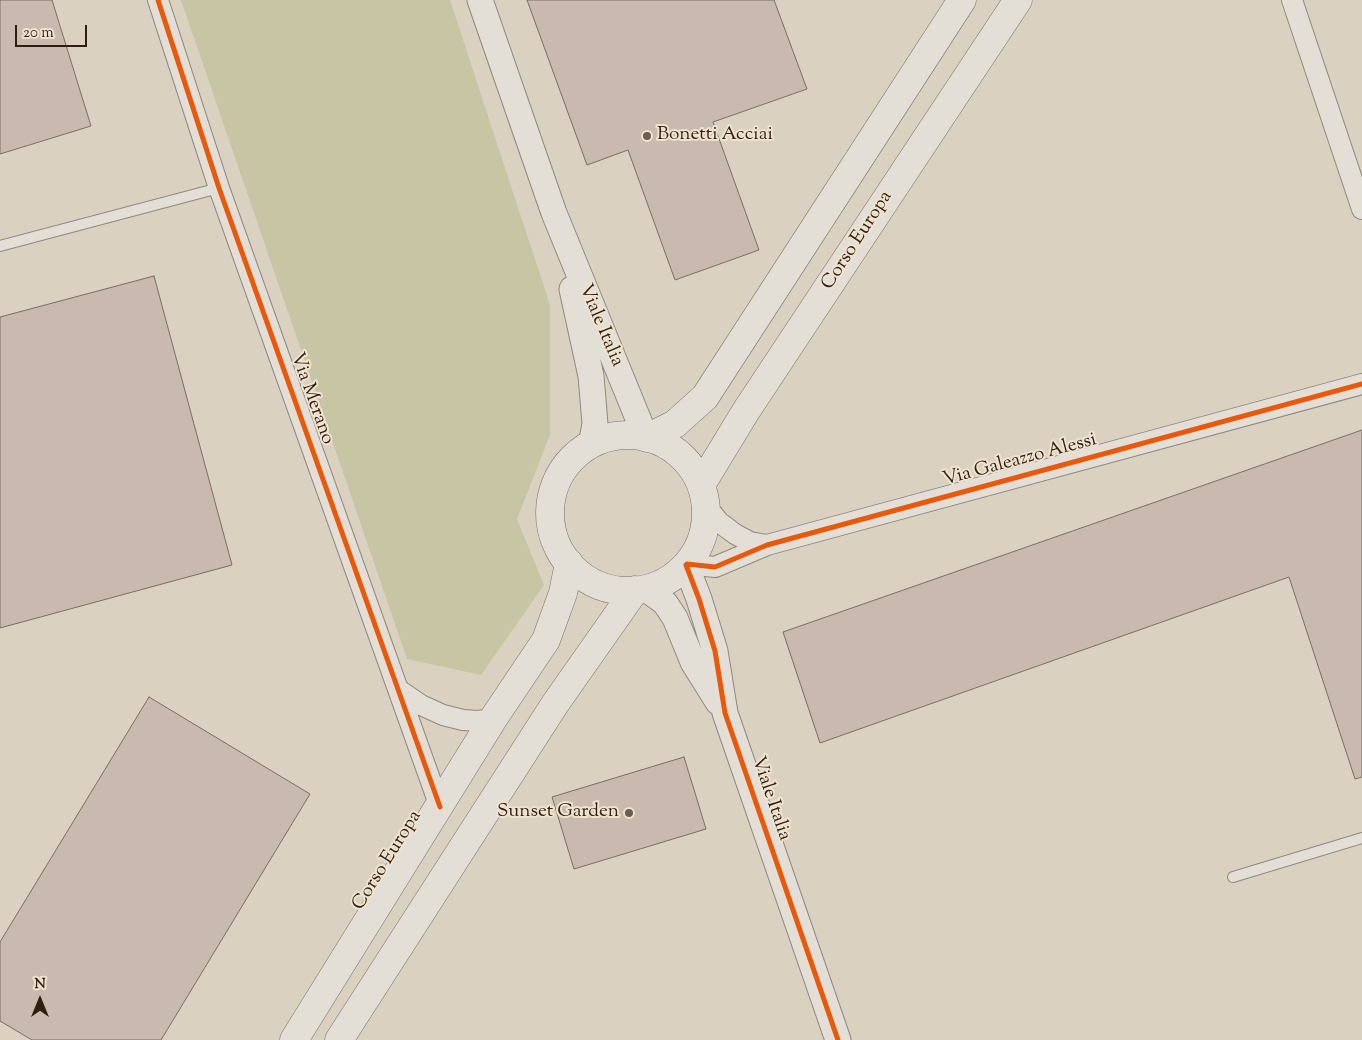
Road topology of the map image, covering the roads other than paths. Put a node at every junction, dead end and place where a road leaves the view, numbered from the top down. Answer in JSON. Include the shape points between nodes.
{"nodes":[{"id":1,"x":158,"y":0,"type":"edge"},
{"id":2,"x":480,"y":0,"type":"edge"},
{"id":3,"x":962,"y":0,"type":"edge"},
{"id":4,"x":1018,"y":0,"type":"edge"},
{"id":5,"x":1292,"y":0,"type":"edge"},
{"id":6,"x":219,"y":188,"type":"junction"},
{"id":7,"x":1362,"y":209,"type":"edge"},
{"id":8,"x":554,"y":213,"type":"junction"},
{"id":9,"x":0,"y":246,"type":"edge"},
{"id":10,"x":1362,"y":384,"type":"edge"},
{"id":11,"x":647,"y":438,"type":"junction"},
{"id":12,"x":591,"y":444,"type":"junction"},
{"id":13,"x":704,"y":496,"type":"junction"},
{"id":14,"x":766,"y":545,"type":"junction"},
{"id":15,"x":569,"y":563,"type":"junction"},
{"id":16,"x":687,"y":565,"type":"junction"},
{"id":17,"x":641,"y":589,"type":"junction"},
{"id":18,"x":399,"y":690,"type":"junction"},
{"id":19,"x":724,"y":713,"type":"junction"},
{"id":20,"x":493,"y":719,"type":"junction"},
{"id":21,"x":440,"y":807,"type":"junction"},
{"id":22,"x":1362,"y":838,"type":"edge"},
{"id":23,"x":1233,"y":877,"type":"dead end"},
{"id":24,"x":294,"y":1040,"type":"edge"},
{"id":25,"x":339,"y":1040,"type":"edge"},
{"id":26,"x":838,"y":1040,"type":"edge"}],
"edges":[{"from":1,"to":6,"type":"street","name":"Via Merano"},
{"from":2,"to":8,"type":"street","name":"Viale Italia"},
{"from":3,"to":11,"type":"main road","via":[[705,397],[676,424]]},
{"from":4,"to":13,"type":"main road","name":"Corso Europa","via":[[746,411]]},
{"from":5,"to":7,"type":"street"},
{"from":6,"to":9,"type":"lane"},
{"from":6,"to":18,"type":"street","name":"Via Merano"},
{"from":8,"to":11,"type":"street","name":"Viale Italia"},
{"from":8,"to":12,"type":"street","name":"Viale Italia","via":[[592,376],[595,424]]},
{"from":10,"to":14,"type":"street","name":"Via Galeazzo Alessi"},
{"from":11,"to":12,"type":"main road","via":[[616,436]]},
{"from":11,"to":13,"type":"main road","via":[[674,449],[690,465]]},
{"from":12,"to":15,"type":"main road","via":[[559,477],[552,499],[551,522],[557,544]]},
{"from":13,"to":14,"type":"street","via":[[719,522],[750,542]]},
{"from":13,"to":16,"type":"main road","via":[[704,526],[696,554]]},
{"from":14,"to":16,"type":"street","name":"Via Galeazzo Alessi","via":[[715,566]]},
{"from":15,"to":17,"type":"main road","via":[[599,585],[617,590]]},
{"from":15,"to":20,"type":"main road","name":"Corso Europa","via":[[563,594],[546,640]]},
{"from":16,"to":17,"type":"main road","via":[[667,581]]},
{"from":16,"to":19,"type":"street","name":"Viale Italia","via":[[715,651]]},
{"from":17,"to":19,"type":"street","name":"Viale Italia","via":[[665,603],[676,618],[694,662]]},
{"from":17,"to":25,"type":"main road","via":[[555,704]]},
{"from":18,"to":20,"type":"street","via":[[443,715],[478,722]]},
{"from":18,"to":21,"type":"street","name":"Via Merano"},
{"from":19,"to":26,"type":"street","name":"Viale Italia"},
{"from":20,"to":21,"type":"main road","name":"Corso Europa"},
{"from":21,"to":24,"type":"main road","name":"Corso Europa"},
{"from":22,"to":23,"type":"lane"}]}
